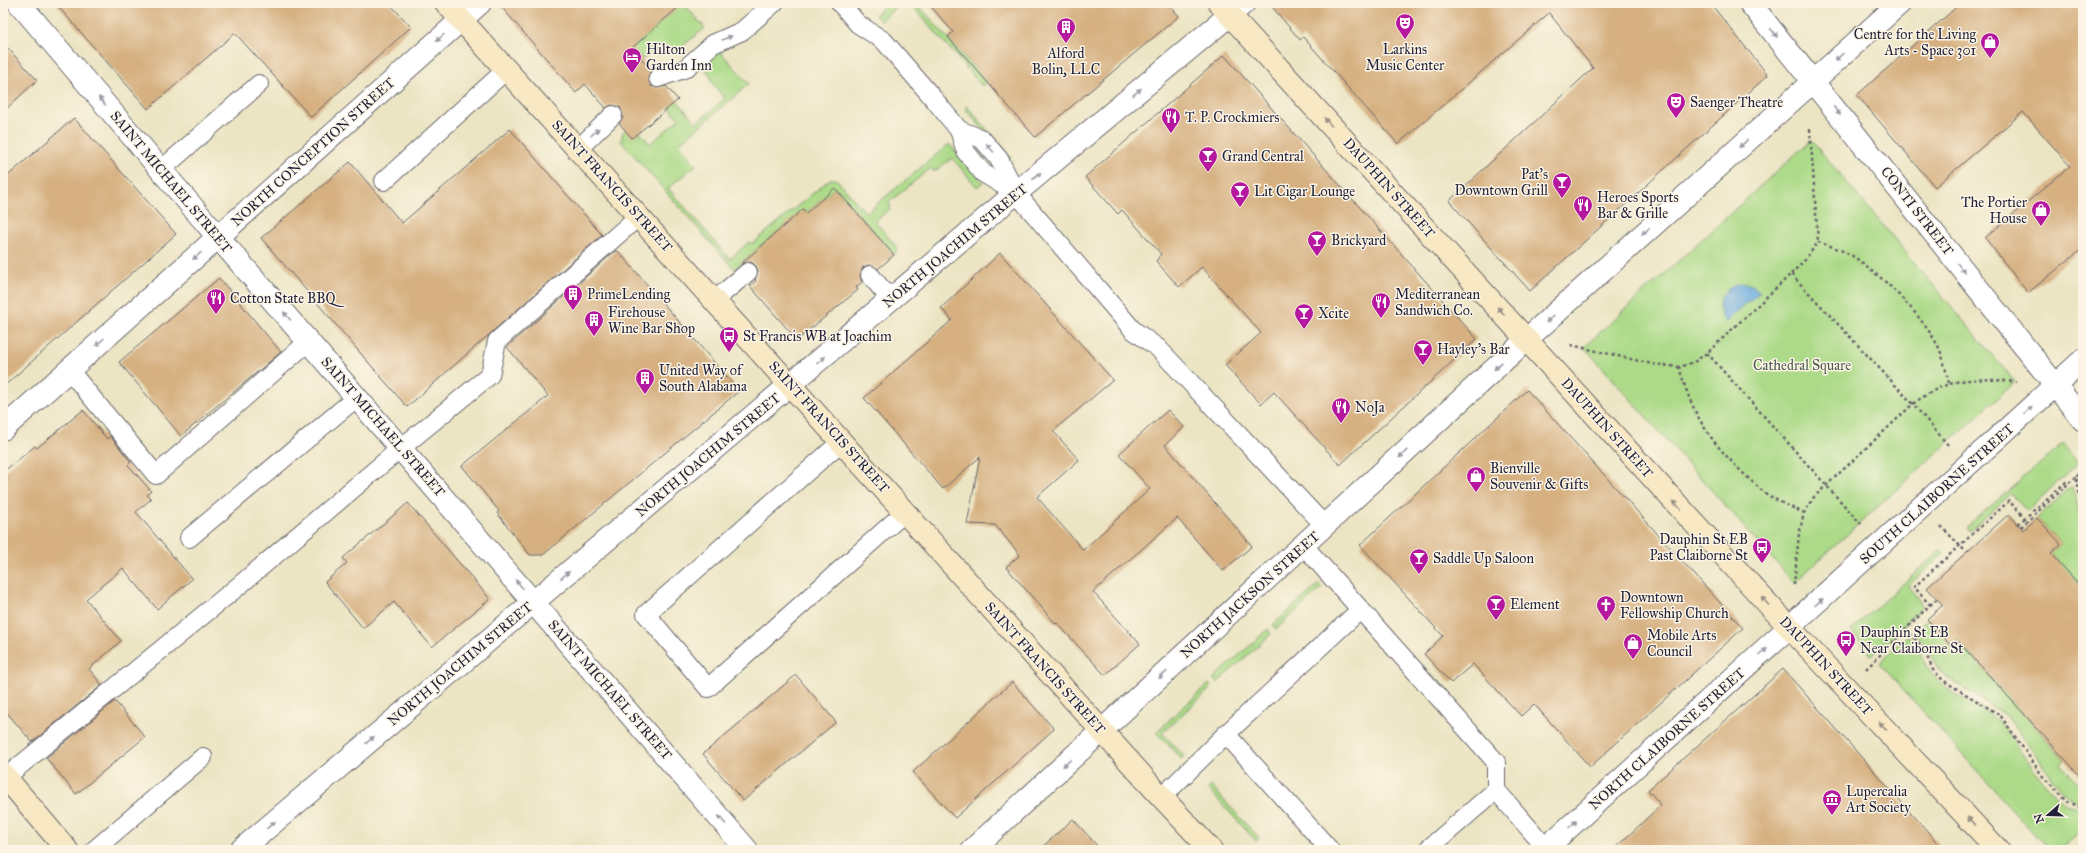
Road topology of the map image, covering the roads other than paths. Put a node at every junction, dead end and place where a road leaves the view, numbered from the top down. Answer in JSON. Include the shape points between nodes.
{"nodes":[{"id":1,"x":19,"y":3,"type":"edge"},
{"id":2,"x":446,"y":3,"type":"edge"},
{"id":3,"x":480,"y":3,"type":"edge"},
{"id":4,"x":774,"y":3,"type":"edge"},
{"id":5,"x":840,"y":3,"type":"edge"},
{"id":6,"x":1750,"y":3,"type":"edge"},
{"id":7,"x":1900,"y":3,"type":"edge"},
{"id":8,"x":1231,"y":7,"type":"edge"},
{"id":9,"x":461,"y":20,"type":"junction"},
{"id":10,"x":506,"y":70,"type":"junction"},
{"id":11,"x":658,"y":78,"type":"dead end"},
{"id":12,"x":1813,"y":80,"type":"junction"},
{"id":13,"x":259,"y":84,"type":"dead end"},
{"id":14,"x":613,"y":115,"type":"dead end"},
{"id":15,"x":578,"y":148,"type":"junction"},
{"id":16,"x":161,"y":170,"type":"junction"},
{"id":17,"x":384,"y":181,"type":"dead end"},
{"id":18,"x":1016,"y":194,"type":"junction"},
{"id":19,"x":639,"y":216,"type":"junction"},
{"id":20,"x":218,"y":237,"type":"junction"},
{"id":21,"x":748,"y":272,"type":"dead end"},
{"id":22,"x":870,"y":275,"type":"dead end"},
{"id":23,"x":715,"y":300,"type":"junction"},
{"id":24,"x":891,"y":300,"type":"junction"},
{"id":25,"x":1527,"y":340,"type":"junction"},
{"id":26,"x":309,"y":341,"type":"junction"},
{"id":27,"x":2083,"y":360,"type":"edge"},
{"id":28,"x":69,"y":370,"type":"junction"},
{"id":29,"x":791,"y":385,"type":"junction"},
{"id":30,"x":2055,"y":386,"type":"junction"},
{"id":31,"x":357,"y":397,"type":"junction"},
{"id":32,"x":2083,"y":420,"type":"edge"},
{"id":33,"x":3,"y":429,"type":"edge"},
{"id":34,"x":842,"y":441,"type":"junction"},
{"id":35,"x":401,"y":448,"type":"junction"},
{"id":36,"x":905,"y":512,"type":"junction"},
{"id":37,"x":1325,"y":526,"type":"junction"},
{"id":38,"x":189,"y":538,"type":"dead end"},
{"id":39,"x":1304,"y":546,"type":"junction"},
{"id":40,"x":534,"y":601,"type":"junction"},
{"id":41,"x":1360,"y":610,"type":"junction"},
{"id":42,"x":1790,"y":628,"type":"junction"},
{"id":43,"x":1102,"y":731,"type":"junction"},
{"id":44,"x":1226,"y":734,"type":"junction"},
{"id":45,"x":203,"y":757,"type":"dead end"},
{"id":46,"x":6,"y":781,"type":"edge"},
{"id":47,"x":1496,"y":790,"type":"junction"},
{"id":48,"x":1162,"y":797,"type":"junction"},
{"id":49,"x":1545,"y":849,"type":"edge"},
{"id":50,"x":67,"y":850,"type":"edge"},
{"id":51,"x":94,"y":850,"type":"edge"},
{"id":52,"x":241,"y":850,"type":"edge"},
{"id":53,"x":748,"y":850,"type":"edge"},
{"id":54,"x":972,"y":850,"type":"edge"},
{"id":55,"x":1211,"y":850,"type":"edge"},
{"id":56,"x":1330,"y":850,"type":"edge"},
{"id":57,"x":1427,"y":850,"type":"edge"},
{"id":58,"x":1998,"y":850,"type":"edge"}],
"edges":[{"from":16,"to":1,"type":"street","name":"SAINT MICHAEL STREET","one_way":true},
{"from":2,"to":9,"type":"street","name":"SAINT FRANCIS STREET"},
{"from":3,"to":9,"type":"street","name":"NORTH CONCEPTION STREET"},
{"from":11,"to":4,"type":"lane","one_way":true,"via":[[686,68],[713,44],[742,31]]},
{"from":5,"to":18,"type":"lane","via":[[858,24],[884,41],[959,130],[966,152],[983,173]]},
{"from":6,"to":12,"type":"street","name":"CONTI STREET","one_way":true},
{"from":7,"to":12,"type":"street","name":"NORTH JACKSON STREET","one_way":true},
{"from":18,"to":8,"type":"street","name":"NORTH JOACHIM STREET","one_way":true},
{"from":25,"to":8,"type":"street","name":"DAUPHIN STREET","one_way":true},
{"from":9,"to":10,"type":"street","name":"SAINT FRANCIS STREET"},
{"from":9,"to":20,"type":"street","name":"NORTH CONCEPTION STREET","one_way":true},
{"from":10,"to":15,"type":"street","name":"SAINT FRANCIS STREET"},
{"from":10,"to":17,"type":"lane"},
{"from":12,"to":25,"type":"street","name":"NORTH JACKSON STREET","one_way":true},
{"from":12,"to":30,"type":"street","name":"CONTI STREET","one_way":true},
{"from":13,"to":16,"type":"lane"},
{"from":15,"to":14,"type":"lane","one_way":true},
{"from":15,"to":19,"type":"street","name":"SAINT FRANCIS STREET"},
{"from":16,"to":20,"type":"street","name":"SAINT MICHAEL STREET"},
{"from":18,"to":24,"type":"street","name":"NORTH JOACHIM STREET"},
{"from":18,"to":37,"type":"lane","via":[[1133,330],[1158,348]]},
{"from":19,"to":23,"type":"street","name":"SAINT FRANCIS STREET"},
{"from":19,"to":35,"type":"lane","via":[[497,341],[490,375]]},
{"from":26,"to":20,"type":"street","name":"SAINT MICHAEL STREET","one_way":true},
{"from":20,"to":28,"type":"street","name":"NORTH CONCEPTION STREET","one_way":true},
{"from":21,"to":23,"type":"lane"},
{"from":22,"to":24,"type":"lane"},
{"from":23,"to":29,"type":"street","name":"SAINT FRANCIS STREET"},
{"from":29,"to":24,"type":"street","name":"NORTH JOACHIM STREET","one_way":true},
{"from":25,"to":37,"type":"street","name":"NORTH JACKSON STREET","one_way":true},
{"from":42,"to":25,"type":"street","name":"DAUPHIN STREET","one_way":true},
{"from":26,"to":28,"type":"lane","via":[[156,475]]},
{"from":26,"to":31,"type":"street","name":"SAINT MICHAEL STREET"},
{"from":27,"to":30,"type":"street","name":"SOUTH CLAIBORNE STREET"},
{"from":28,"to":33,"type":"street","name":"NORTH CONCEPTION STREET"},
{"from":29,"to":34,"type":"street","name":"SAINT FRANCIS STREET"},
{"from":40,"to":29,"type":"street","name":"NORTH JOACHIM STREET","one_way":true},
{"from":30,"to":32,"type":"street","name":"CONTI STREET"},
{"from":42,"to":30,"type":"street","name":"SOUTH CLAIBORNE STREET","one_way":true},
{"from":31,"to":35,"type":"street","name":"SAINT MICHAEL STREET"},
{"from":31,"to":38,"type":"lane"},
{"from":34,"to":36,"type":"street","name":"SAINT FRANCIS STREET"},
{"from":34,"to":36,"type":"lane","via":[[646,614],[708,688]]},
{"from":40,"to":35,"type":"street","name":"SAINT MICHAEL STREET","one_way":true},
{"from":35,"to":46,"type":"lane"},
{"from":36,"to":43,"type":"street","name":"SAINT FRANCIS STREET"},
{"from":37,"to":39,"type":"street","name":"NORTH JACKSON STREET"},
{"from":39,"to":41,"type":"lane"},
{"from":39,"to":43,"type":"street","name":"NORTH JACKSON STREET","one_way":true},
{"from":52,"to":40,"type":"street","name":"NORTH JOACHIM STREET","one_way":true},
{"from":53,"to":40,"type":"street","name":"SAINT MICHAEL STREET","one_way":true},
{"from":41,"to":44,"type":"lane"},
{"from":41,"to":47,"type":"lane","via":[[1496,762]]},
{"from":49,"to":42,"type":"street","name":"NORTH CLAIBORNE STREET","one_way":true},
{"from":58,"to":42,"type":"street","name":"DAUPHIN STREET","one_way":true},
{"from":43,"to":48,"type":"street","name":"SAINT FRANCIS STREET"},
{"from":43,"to":54,"type":"street","name":"NORTH JACKSON STREET","one_way":true},
{"from":44,"to":48,"type":"lane"},
{"from":44,"to":56,"type":"lane"},
{"from":45,"to":51,"type":"lane"},
{"from":46,"to":50,"type":"street"},
{"from":47,"to":49,"type":"lane"},
{"from":47,"to":57,"type":"lane"},
{"from":48,"to":55,"type":"street","name":"SAINT FRANCIS STREET"}]}
